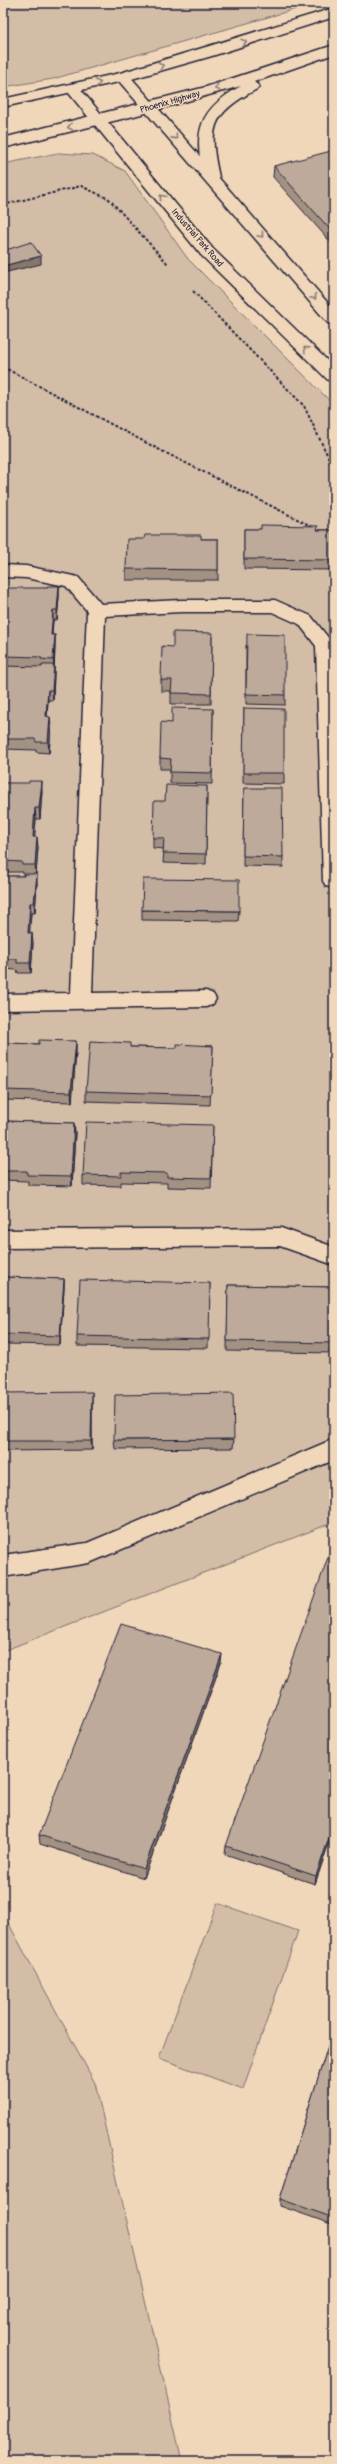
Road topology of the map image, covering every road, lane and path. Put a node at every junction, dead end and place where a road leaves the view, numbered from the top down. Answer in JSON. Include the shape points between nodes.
{"nodes":[{"id":1,"x":334,"y":12,"type":"edge"},
{"id":2,"x":334,"y":49,"type":"edge"},
{"id":3,"x":296,"y":63,"type":"junction"},
{"id":4,"x":124,"y":77,"type":"junction"},
{"id":5,"x":73,"y":89,"type":"junction"},
{"id":6,"x":3,"y":103,"type":"edge"},
{"id":7,"x":149,"y":108,"type":"junction"},
{"id":8,"x":100,"y":121,"type":"junction"},
{"id":9,"x":3,"y":144,"type":"edge"},
{"id":10,"x":211,"y":177,"type":"junction"},
{"id":11,"x":3,"y":205,"type":"edge"},
{"id":12,"x":173,"y":270,"type":"dead end"},
{"id":13,"x":190,"y":287,"type":"dead end"},
{"id":14,"x":334,"y":320,"type":"edge"},
{"id":15,"x":3,"y":367,"type":"edge"},
{"id":16,"x":334,"y":376,"type":"edge"},
{"id":17,"x":334,"y":469,"type":"edge"},
{"id":18,"x":326,"y":533,"type":"edge"},
{"id":19,"x":3,"y":571,"type":"edge"},
{"id":20,"x":96,"y":610,"type":"junction"},
{"id":21,"x":334,"y":881,"type":"edge"},
{"id":22,"x":206,"y":1000,"type":"dead end"},
{"id":23,"x":80,"y":1001,"type":"junction"},
{"id":24,"x":3,"y":1002,"type":"edge"},
{"id":25,"x":3,"y":1239,"type":"edge"},
{"id":26,"x":334,"y":1256,"type":"edge"},
{"id":27,"x":334,"y":1449,"type":"edge"},
{"id":28,"x":3,"y":1566,"type":"edge"}],
"edges":[{"from":4,"to":1,"type":"street","one_way":true},
{"from":2,"to":3,"type":"street","name":"Phoenix Highway"},
{"from":3,"to":7,"type":"street","name":"Phoenix Highway","one_way":true},
{"from":3,"to":10,"type":"street","via":[[244,90],[222,105],[210,118],[205,133]]},
{"from":5,"to":4,"type":"street","one_way":true},
{"from":4,"to":7,"type":"street"},
{"from":5,"to":6,"type":"street"},
{"from":5,"to":8,"type":"street","name":"Industrial Park Road"},
{"from":7,"to":8,"type":"street","name":"Phoenix Highway"},
{"from":7,"to":10,"type":"street","one_way":true},
{"from":8,"to":9,"type":"street","name":"Phoenix Highway","one_way":true},
{"from":16,"to":8,"type":"street","name":"Industrial Park Road","one_way":true,"via":[[207,252]]},
{"from":10,"to":14,"type":"street","one_way":true},
{"from":11,"to":12,"type":"path","via":[[81,186],[109,199]]},
{"from":13,"to":17,"type":"path","via":[[304,406]]},
{"from":15,"to":18,"type":"path","via":[[158,449]]},
{"from":19,"to":20,"type":"street","via":[[26,572],[72,581]]},
{"from":20,"to":21,"type":"street","via":[[181,606],[275,606],[305,620],[326,646]]},
{"from":20,"to":23,"type":"street"},
{"from":22,"to":23,"type":"street"},
{"from":23,"to":24,"type":"street"},
{"from":25,"to":26,"type":"street","via":[[281,1237]]},
{"from":27,"to":28,"type":"street","via":[[89,1553]]}]}
